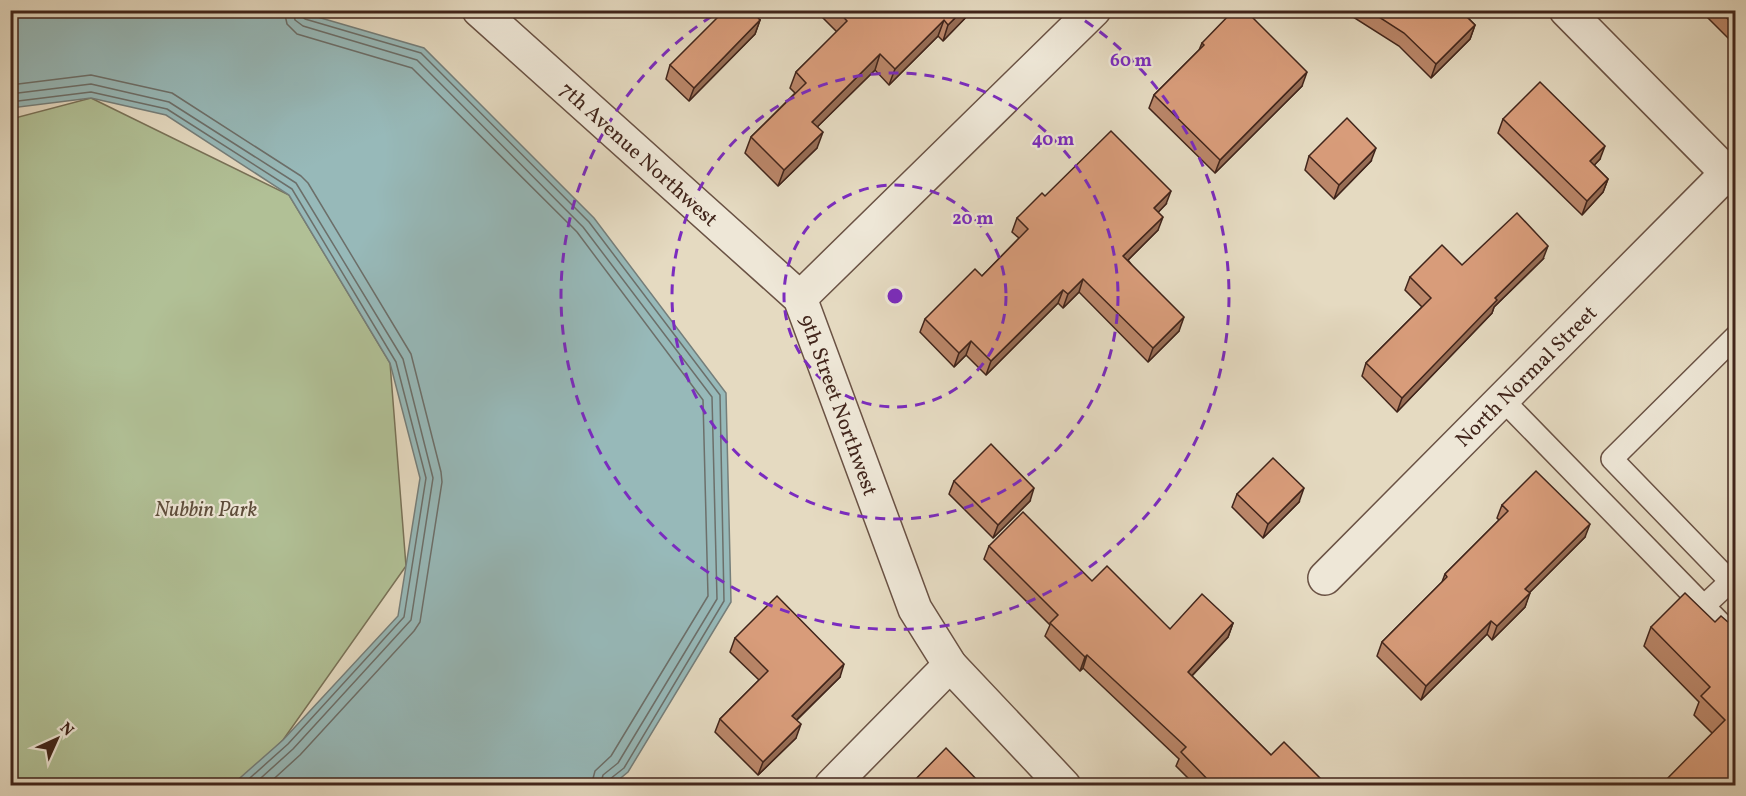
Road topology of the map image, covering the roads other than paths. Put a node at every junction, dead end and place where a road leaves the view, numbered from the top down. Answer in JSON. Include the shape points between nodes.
{"nodes":[{"id":1,"x":479,"y":10,"type":"edge"},
{"id":2,"x":1094,"y":10,"type":"edge"},
{"id":3,"x":1566,"y":10,"type":"edge"},
{"id":4,"x":1731,"y":178,"type":"edge"},
{"id":5,"x":800,"y":298,"type":"junction"},
{"id":6,"x":1736,"y":336,"type":"edge"},
{"id":7,"x":1502,"y":399,"type":"junction"},
{"id":8,"x":1325,"y":578,"type":"dead end"},
{"id":9,"x":1732,"y":578,"type":"edge"},
{"id":10,"x":1704,"y":606,"type":"junction"},
{"id":11,"x":1736,"y":639,"type":"edge"},
{"id":12,"x":950,"y":665,"type":"junction"},
{"id":13,"x":831,"y":786,"type":"edge"},
{"id":14,"x":1064,"y":786,"type":"edge"}],
"edges":[{"from":1,"to":5,"type":"street","name":"7th Avenue Northwest"},
{"from":2,"to":5,"type":"street","name":"9th Street Northwest"},
{"from":3,"to":4,"type":"street"},
{"from":4,"to":7,"type":"street","name":"North Normal Street"},
{"from":5,"to":12,"type":"street","name":"9th Street Northwest","via":[[915,609]]},
{"from":6,"to":9,"type":"lane","via":[[1612,459]]},
{"from":7,"to":8,"type":"street","name":"North Normal Street"},
{"from":7,"to":10,"type":"lane"},
{"from":9,"to":10,"type":"lane"},
{"from":10,"to":11,"type":"lane"},
{"from":12,"to":13,"type":"street"},
{"from":12,"to":14,"type":"street"}]}
